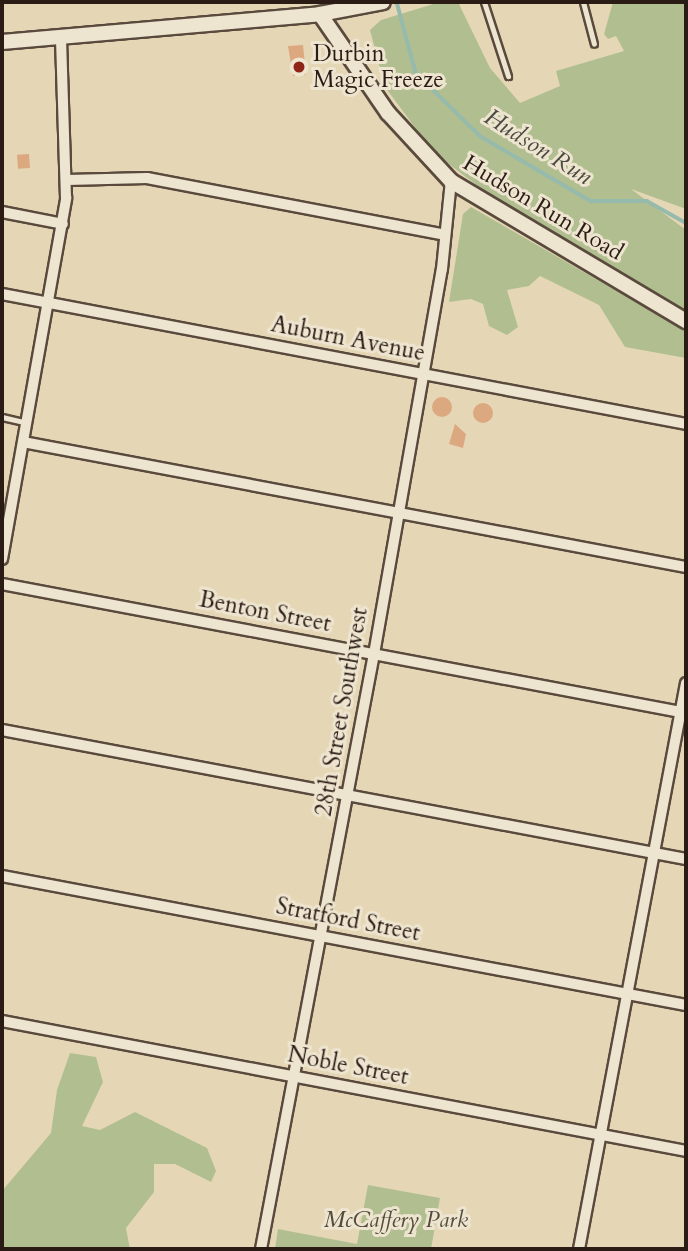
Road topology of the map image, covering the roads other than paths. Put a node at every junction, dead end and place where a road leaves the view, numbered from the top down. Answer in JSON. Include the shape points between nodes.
{"nodes":[{"id":1,"x":487,"y":2,"type":"edge"},
{"id":2,"x":583,"y":2,"type":"edge"},
{"id":3,"x":380,"y":3,"type":"edge"},
{"id":4,"x":353,"y":6,"type":"edge"},
{"id":5,"x":316,"y":8,"type":"edge"},
{"id":6,"x":61,"y":36,"type":"junction"},
{"id":7,"x":2,"y":42,"type":"edge"},
{"id":8,"x":594,"y":44,"type":"dead end"},
{"id":9,"x":508,"y":76,"type":"dead end"},
{"id":10,"x":67,"y":180,"type":"junction"},
{"id":11,"x":451,"y":181,"type":"junction"},
{"id":12,"x":2,"y":212,"type":"edge"},
{"id":13,"x":63,"y":224,"type":"junction"},
{"id":14,"x":445,"y":235,"type":"junction"},
{"id":15,"x":2,"y":294,"type":"edge"},
{"id":16,"x":49,"y":303,"type":"junction"},
{"id":17,"x":686,"y":321,"type":"edge"},
{"id":18,"x":423,"y":375,"type":"junction"},
{"id":19,"x":2,"y":417,"type":"edge"},
{"id":20,"x":27,"y":422,"type":"junction"},
{"id":21,"x":686,"y":424,"type":"edge"},
{"id":22,"x":23,"y":442,"type":"junction"},
{"id":23,"x":399,"y":513,"type":"junction"},
{"id":24,"x":2,"y":559,"type":"edge"},
{"id":25,"x":686,"y":567,"type":"edge"},
{"id":26,"x":2,"y":584,"type":"edge"},
{"id":27,"x":374,"y":654,"type":"junction"},
{"id":28,"x":686,"y":683,"type":"edge"},
{"id":29,"x":684,"y":713,"type":"edge"},
{"id":30,"x":2,"y":730,"type":"edge"},
{"id":31,"x":348,"y":795,"type":"junction"},
{"id":32,"x":654,"y":852,"type":"junction"},
{"id":33,"x":686,"y":859,"type":"edge"},
{"id":34,"x":2,"y":876,"type":"edge"},
{"id":35,"x":321,"y":937,"type":"junction"},
{"id":36,"x":627,"y":994,"type":"junction"},
{"id":37,"x":686,"y":1005,"type":"edge"},
{"id":38,"x":2,"y":1021,"type":"edge"},
{"id":39,"x":294,"y":1077,"type":"junction"},
{"id":40,"x":601,"y":1135,"type":"junction"},
{"id":41,"x":686,"y":1151,"type":"edge"},
{"id":42,"x":579,"y":1248,"type":"edge"},
{"id":43,"x":261,"y":1249,"type":"edge"}],
"edges":[{"from":1,"to":9,"type":"lane"},
{"from":2,"to":8,"type":"lane"},
{"from":3,"to":4,"type":"main road"},
{"from":4,"to":5,"type":"main road"},
{"from":5,"to":6,"type":"main road"},
{"from":5,"to":11,"type":"main road","name":"Hudson Run Road","via":[[396,123]]},
{"from":6,"to":7,"type":"main road"},
{"from":6,"to":10,"type":"street"},
{"from":10,"to":13,"type":"street"},
{"from":10,"to":14,"type":"street","via":[[147,178]]},
{"from":11,"to":14,"type":"street","name":"28th Street Southwest"},
{"from":11,"to":17,"type":"main road","name":"Hudson Run Road"},
{"from":12,"to":13,"type":"street"},
{"from":13,"to":16,"type":"street"},
{"from":14,"to":18,"type":"street","name":"28th Street Southwest"},
{"from":15,"to":16,"type":"street","name":"Auburn Avenue"},
{"from":16,"to":18,"type":"street","name":"Auburn Avenue"},
{"from":16,"to":20,"type":"street"},
{"from":18,"to":21,"type":"street","name":"Auburn Avenue"},
{"from":18,"to":23,"type":"street","name":"28th Street Southwest"},
{"from":19,"to":20,"type":"lane"},
{"from":20,"to":22,"type":"street"},
{"from":22,"to":23,"type":"street"},
{"from":22,"to":24,"type":"street"},
{"from":23,"to":25,"type":"street"},
{"from":23,"to":27,"type":"street","name":"28th Street Southwest"},
{"from":26,"to":27,"type":"street","name":"Benton Street"},
{"from":27,"to":29,"type":"street","name":"Benton Street"},
{"from":27,"to":31,"type":"street","name":"28th Street Southwest"},
{"from":28,"to":29,"type":"street"},
{"from":29,"to":32,"type":"street"},
{"from":30,"to":31,"type":"street"},
{"from":31,"to":32,"type":"street"},
{"from":31,"to":35,"type":"street","name":"28th Street Southwest"},
{"from":32,"to":33,"type":"street"},
{"from":32,"to":36,"type":"street"},
{"from":34,"to":35,"type":"street","name":"Stratford Street"},
{"from":35,"to":36,"type":"street","name":"Stratford Street"},
{"from":35,"to":39,"type":"street","name":"28th Street Southwest"},
{"from":36,"to":37,"type":"street","name":"Stratford Street"},
{"from":36,"to":40,"type":"street"},
{"from":38,"to":39,"type":"street","name":"Noble Street"},
{"from":39,"to":40,"type":"street","name":"Noble Street"},
{"from":39,"to":43,"type":"street","name":"28th Street Southwest"},
{"from":40,"to":41,"type":"street","name":"Noble Street"},
{"from":40,"to":42,"type":"street"}]}
